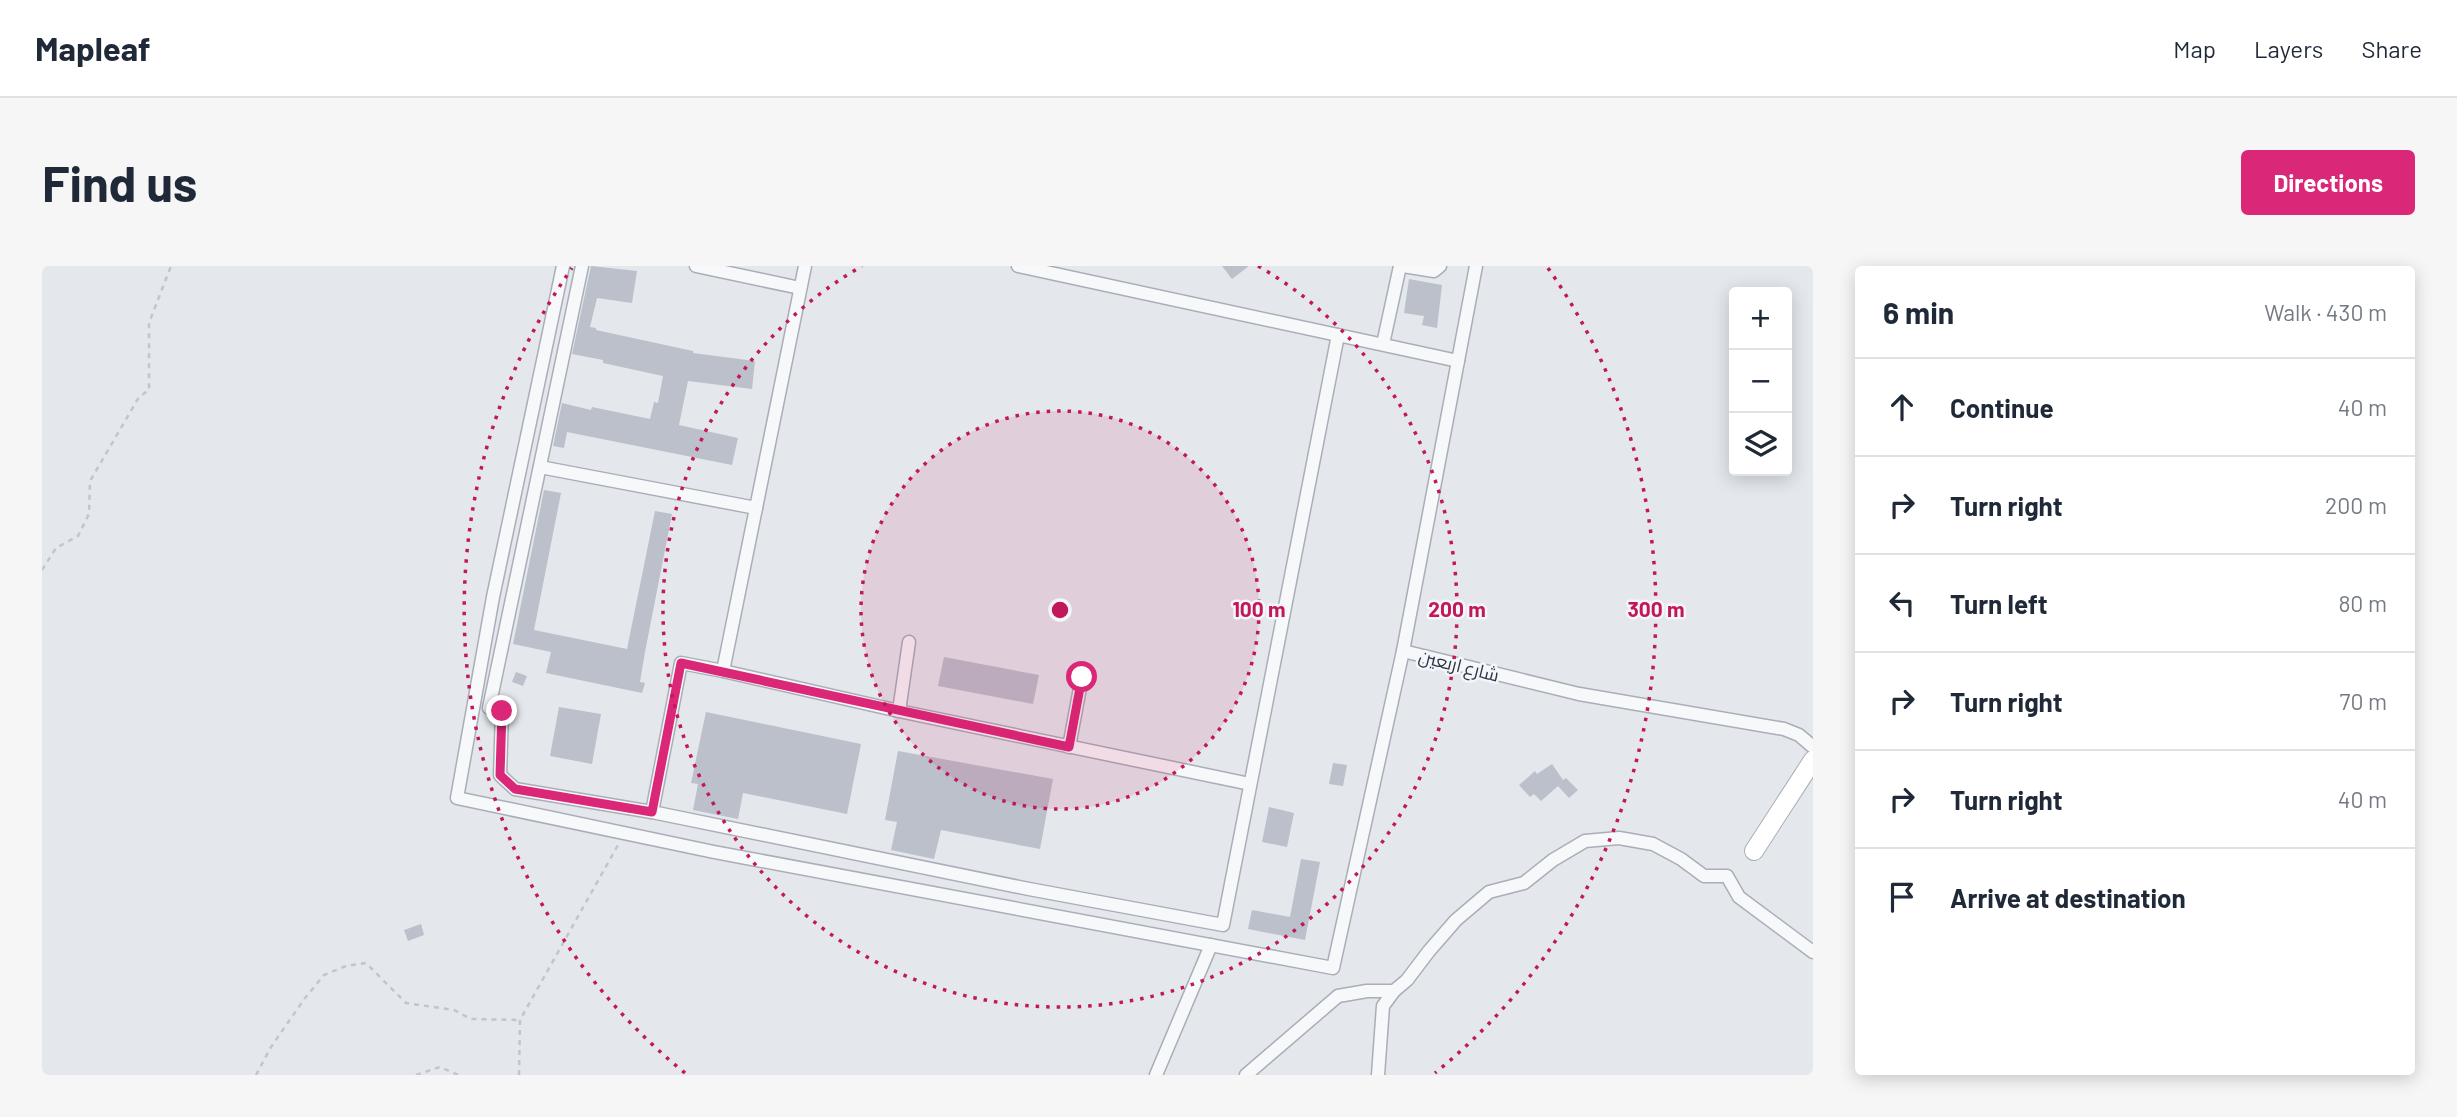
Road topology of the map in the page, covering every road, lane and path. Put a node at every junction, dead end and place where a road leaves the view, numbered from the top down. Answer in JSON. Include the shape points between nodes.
{"nodes":[{"id":1,"x":170,"y":266,"type":"edge"},
{"id":2,"x":563,"y":266,"type":"edge"},
{"id":3,"x":582,"y":266,"type":"edge"},
{"id":4,"x":696,"y":266,"type":"edge"},
{"id":5,"x":804,"y":266,"type":"edge"},
{"id":6,"x":1018,"y":266,"type":"edge"},
{"id":7,"x":1401,"y":266,"type":"edge"},
{"id":8,"x":1440,"y":266,"type":"edge"},
{"id":9,"x":1476,"y":266,"type":"edge"},
{"id":10,"x":1083,"y":273,"type":"edge"},
{"id":11,"x":800,"y":288,"type":"junction"},
{"id":12,"x":1338,"y":335,"type":"junction"},
{"id":13,"x":1383,"y":344,"type":"junction"},
{"id":14,"x":1458,"y":360,"type":"junction"},
{"id":15,"x":540,"y":467,"type":"junction"},
{"id":16,"x":756,"y":508,"type":"junction"},
{"id":17,"x":42,"y":570,"type":"edge"},
{"id":18,"x":909,"y":642,"type":"dead end"},
{"id":19,"x":1403,"y":651,"type":"junction"},
{"id":20,"x":723,"y":671,"type":"junction"},
{"id":21,"x":1082,"y":677,"type":"dead end"},
{"id":22,"x":899,"y":711,"type":"junction"},
{"id":23,"x":1069,"y":747,"type":"junction"},
{"id":24,"x":1813,"y":747,"type":"edge"},
{"id":25,"x":1813,"y":760,"type":"edge"},
{"id":26,"x":1250,"y":785,"type":"junction"},
{"id":27,"x":652,"y":812,"type":"junction"},
{"id":28,"x":625,"y":833,"type":"junction"},
{"id":29,"x":1754,"y":851,"type":"dead end"},
{"id":30,"x":1211,"y":945,"type":"junction"},
{"id":31,"x":1813,"y":952,"type":"edge"},
{"id":32,"x":1394,"y":991,"type":"junction"},
{"id":33,"x":520,"y":1020,"type":"junction"},
{"id":34,"x":256,"y":1075,"type":"edge"},
{"id":35,"x":416,"y":1075,"type":"edge"},
{"id":36,"x":458,"y":1075,"type":"edge"},
{"id":37,"x":519,"y":1075,"type":"edge"},
{"id":38,"x":1156,"y":1075,"type":"edge"},
{"id":39,"x":1246,"y":1075,"type":"edge"},
{"id":40,"x":1378,"y":1075,"type":"edge"}],
"edges":[{"from":1,"to":17,"type":"path","via":[[149,323],[149,390],[139,397],[90,481],[89,514],[78,536],[56,548]]},
{"from":2,"to":28,"type":"street","via":[[493,597],[457,798]]},
{"from":3,"to":15,"type":"street"},
{"from":4,"to":11,"type":"street"},
{"from":5,"to":11,"type":"street"},
{"from":6,"to":10,"type":"street"},
{"from":7,"to":8,"type":"street","via":[[1434,271]]},
{"from":7,"to":13,"type":"street"},
{"from":9,"to":14,"type":"street","name":"شارع اربعين"},
{"from":10,"to":12,"type":"street"},
{"from":11,"to":16,"type":"street"},
{"from":12,"to":13,"type":"street"},
{"from":12,"to":26,"type":"street"},
{"from":13,"to":14,"type":"street"},
{"from":14,"to":19,"type":"street","name":"شارع اربعين"},
{"from":15,"to":16,"type":"street"},
{"from":15,"to":27,"type":"street","via":[[489,708],[502,711],[500,775],[515,789]]},
{"from":16,"to":20,"type":"street"},
{"from":18,"to":22,"type":"street"},
{"from":19,"to":24,"type":"street","name":"شارع اربعين","via":[[1579,694],[1784,729]]},
{"from":19,"to":30,"type":"street","via":[[1333,968]]},
{"from":20,"to":22,"type":"street"},
{"from":20,"to":27,"type":"street","via":[[681,663]]},
{"from":21,"to":23,"type":"street"},
{"from":22,"to":23,"type":"street"},
{"from":23,"to":26,"type":"street"},
{"from":25,"to":29,"type":"main road"},
{"from":26,"to":27,"type":"street","via":[[1223,925]]},
{"from":28,"to":30,"type":"street"},
{"from":28,"to":33,"type":"path"},
{"from":30,"to":38,"type":"street"},
{"from":31,"to":32,"type":"street","via":[[1739,897],[1727,876],[1704,876],[1653,844],[1619,838],[1585,841],[1524,883],[1489,892],[1456,920]]},
{"from":32,"to":39,"type":"street","via":[[1338,996]]},
{"from":32,"to":40,"type":"street","via":[[1384,1006]]},
{"from":33,"to":34,"type":"path","via":[[471,1019],[454,1010],[406,1003],[366,963],[346,966],[324,975],[305,998]]},
{"from":33,"to":37,"type":"path"},
{"from":35,"to":36,"type":"path","via":[[440,1067]]}]}
